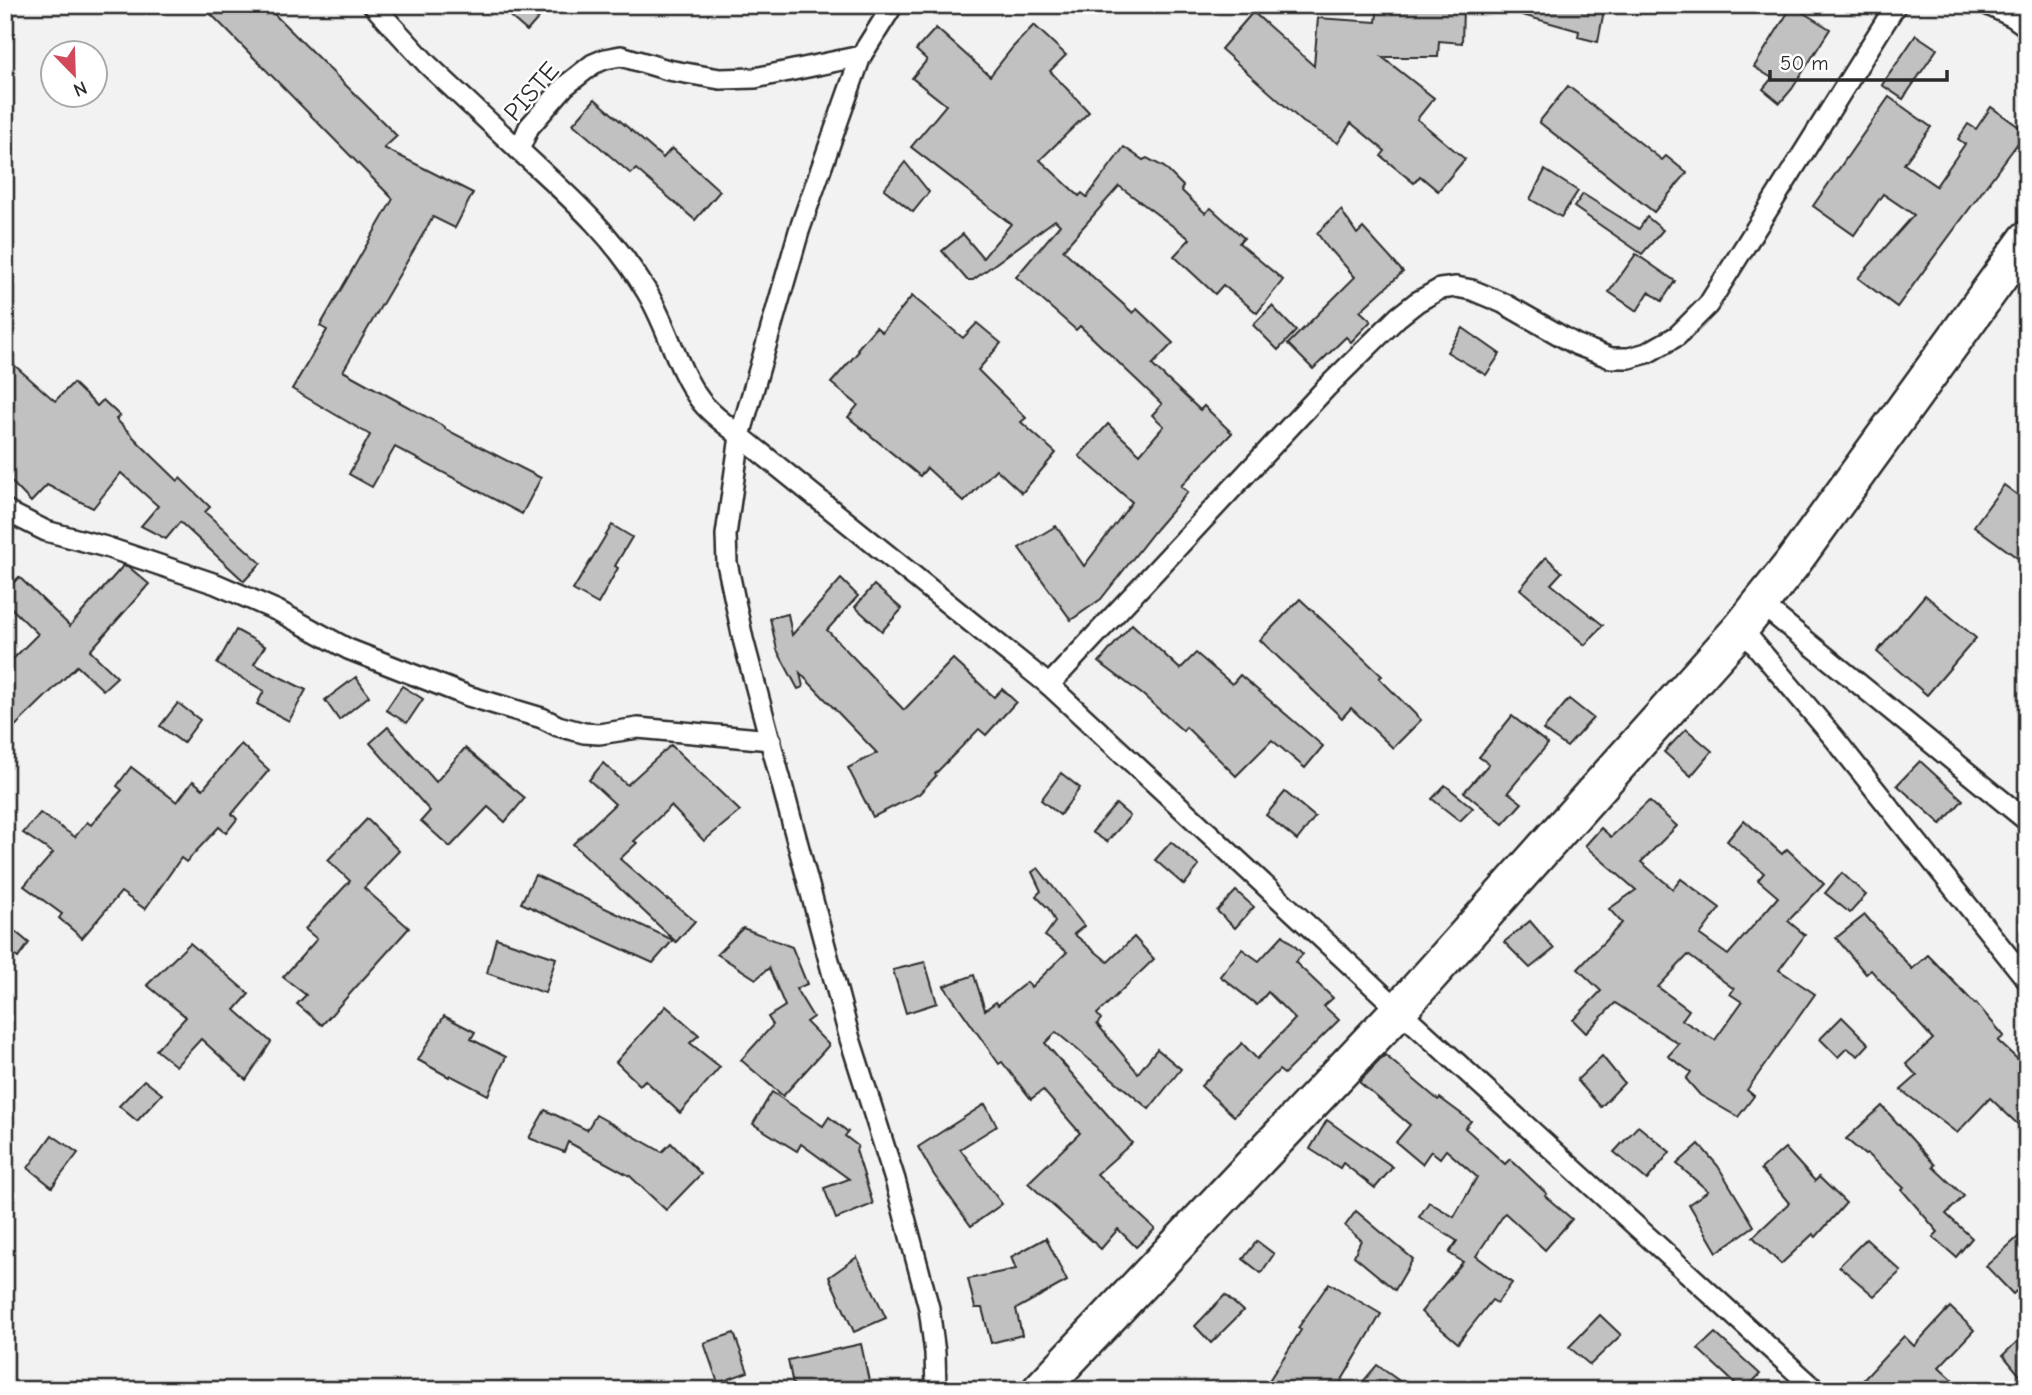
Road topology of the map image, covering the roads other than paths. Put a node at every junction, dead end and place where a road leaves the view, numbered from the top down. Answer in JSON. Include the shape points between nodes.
{"nodes":[{"id":1,"x":373,"y":5,"type":"edge"},
{"id":2,"x":893,"y":5,"type":"edge"},
{"id":3,"x":1896,"y":5,"type":"edge"},
{"id":4,"x":1988,"y":5,"type":"edge"},
{"id":5,"x":2027,"y":27,"type":"edge"},
{"id":6,"x":861,"y":56,"type":"junction"},
{"id":7,"x":519,"y":150,"type":"junction"},
{"id":8,"x":2027,"y":239,"type":"edge"},
{"id":9,"x":740,"y":436,"type":"junction"},
{"id":10,"x":5,"y":509,"type":"edge"},
{"id":11,"x":1751,"y":616,"type":"junction"},
{"id":12,"x":1049,"y":685,"type":"junction"},
{"id":13,"x":771,"y":740,"type":"junction"},
{"id":14,"x":2027,"y":821,"type":"edge"},
{"id":15,"x":2027,"y":981,"type":"edge"},
{"id":16,"x":1399,"y":1010,"type":"junction"},
{"id":17,"x":936,"y":1390,"type":"edge"},
{"id":18,"x":1040,"y":1390,"type":"edge"},
{"id":19,"x":1816,"y":1390,"type":"edge"}],
"edges":[{"from":1,"to":7,"type":"street","via":[[427,64]]},
{"from":2,"to":6,"type":"street"},
{"from":3,"to":12,"type":"street","via":[[1708,304],[1677,336],[1647,353],[1611,358],[1472,290],[1440,289],[1398,317],[1326,388]]},
{"from":4,"to":5,"type":"street"},
{"from":6,"to":7,"type":"street","name":"PISTE","via":[[755,78],[720,79],[668,71],[621,56],[606,59],[565,86],[529,127]]},
{"from":6,"to":9,"type":"street","via":[[799,231]]},
{"from":7,"to":9,"type":"street","name":"PISTE","via":[[604,231],[659,312],[701,402]]},
{"from":8,"to":11,"type":"highway"},
{"from":9,"to":12,"type":"street","name":"PISTE"},
{"from":9,"to":13,"type":"street","via":[[726,535],[727,563]]},
{"from":10,"to":13,"type":"street","via":[[46,531],[216,584],[348,649],[558,726],[599,734],[638,728]]},
{"from":11,"to":14,"type":"street"},
{"from":11,"to":15,"type":"street","via":[[1834,738]]},
{"from":11,"to":16,"type":"highway"},
{"from":12,"to":16,"type":"street","name":"PISTE"},
{"from":13,"to":17,"type":"street","via":[[850,1039],[929,1308]]},
{"from":16,"to":18,"type":"highway"},
{"from":16,"to":19,"type":"street","name":"PISTE"}]}
